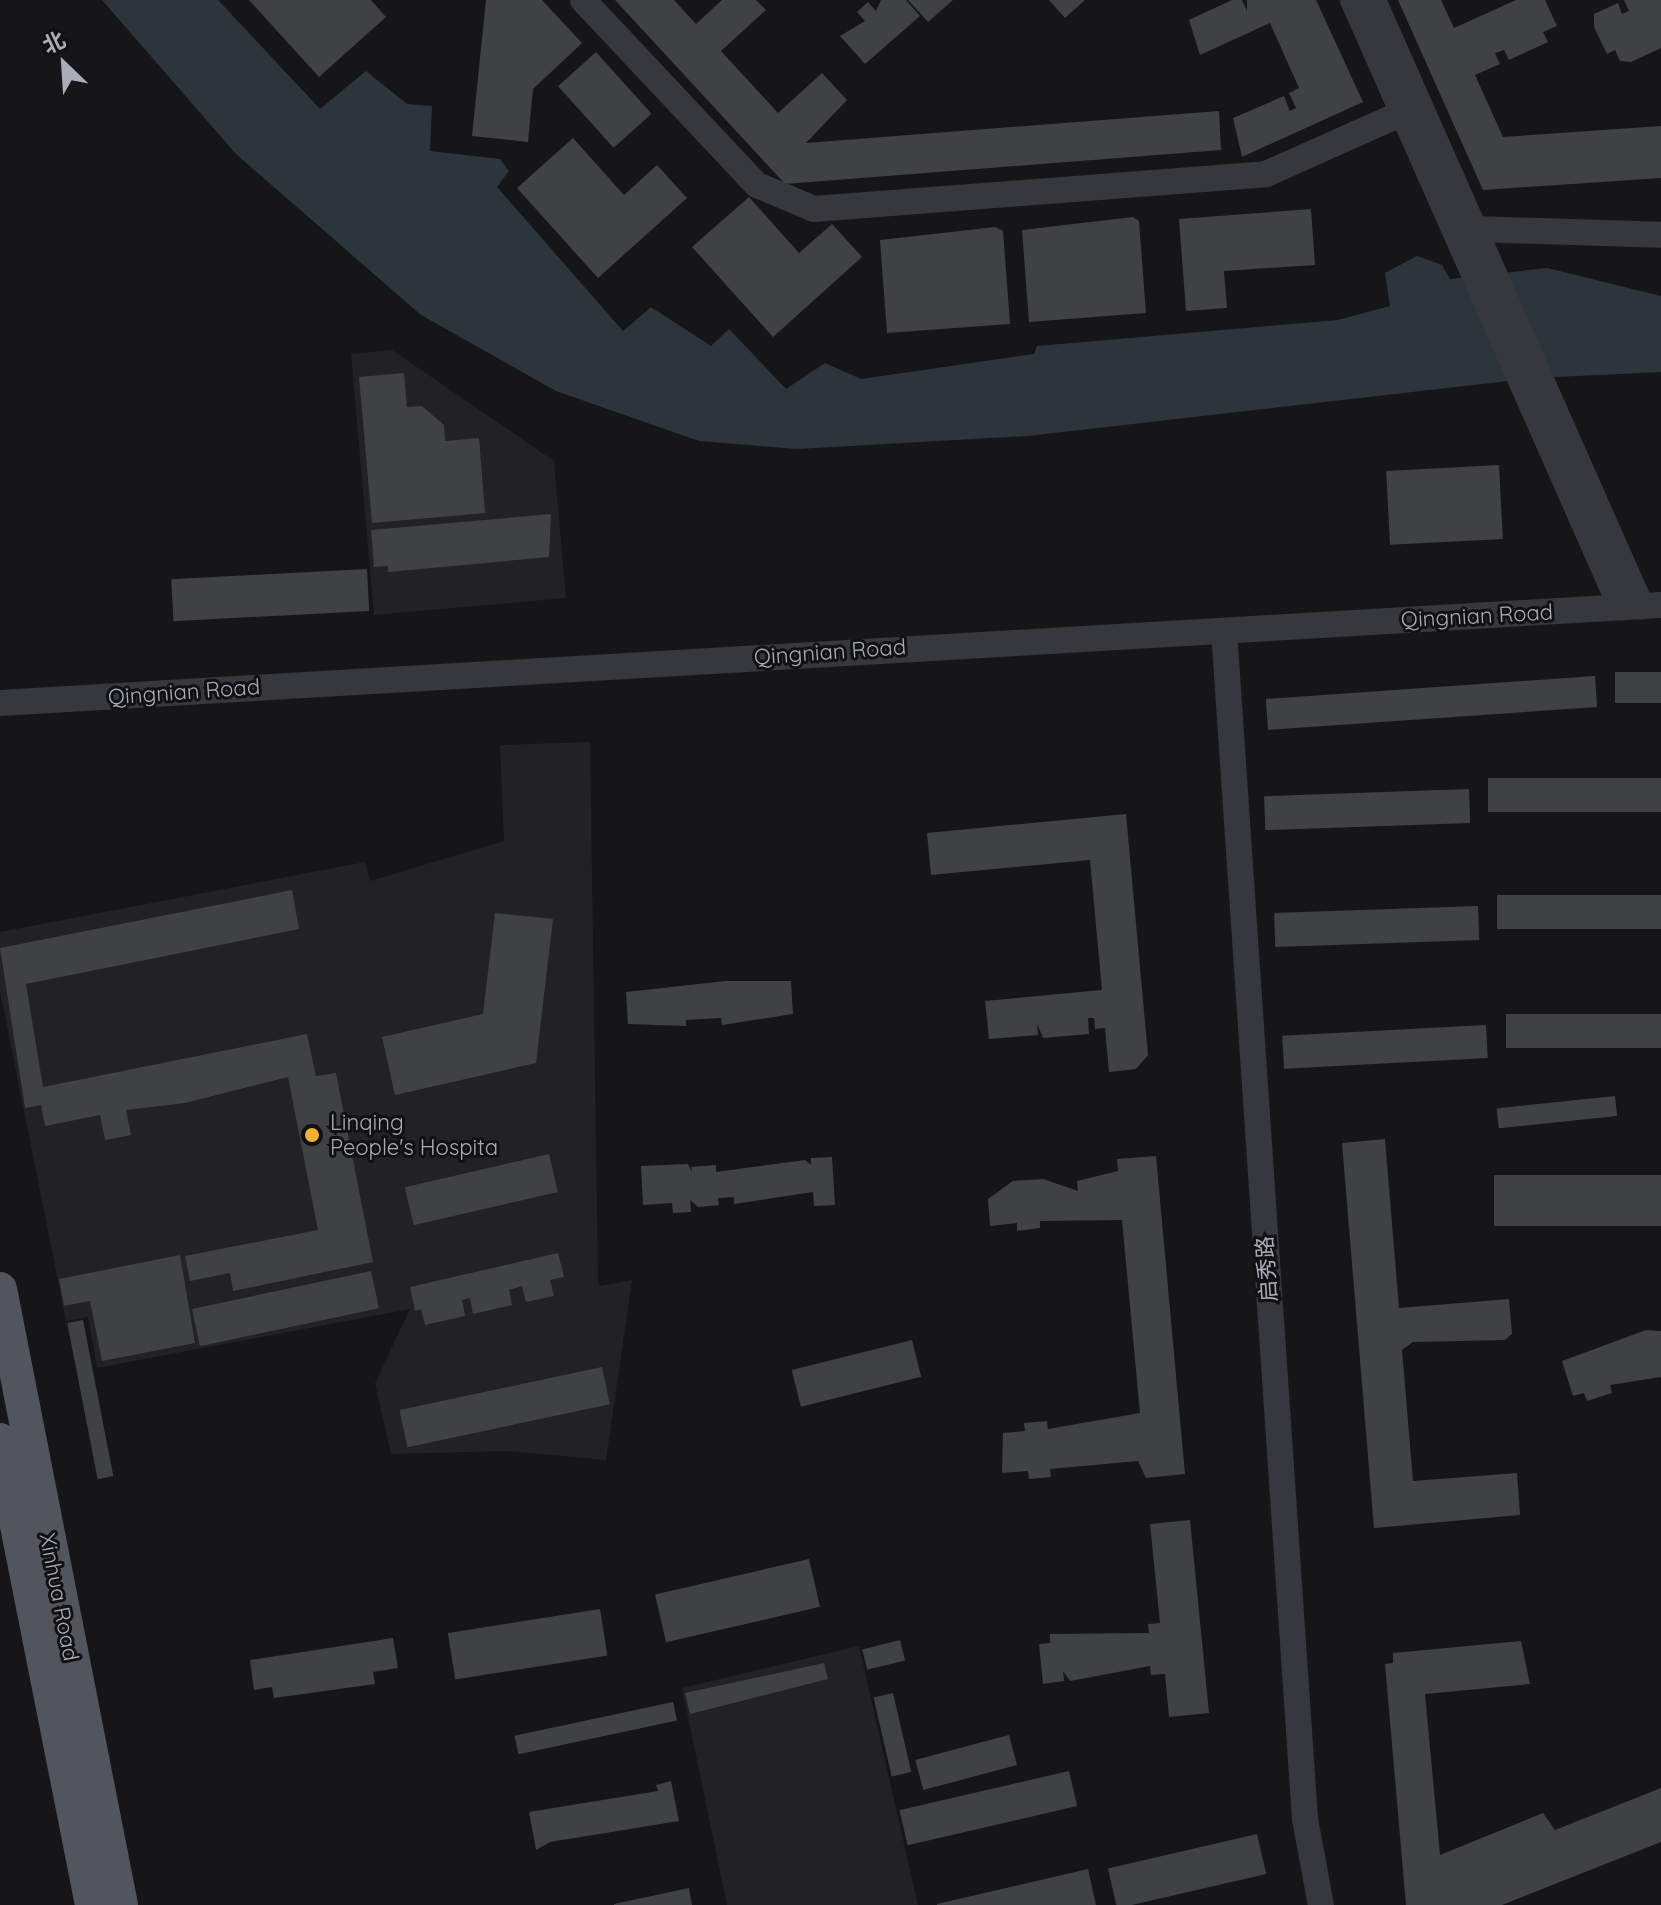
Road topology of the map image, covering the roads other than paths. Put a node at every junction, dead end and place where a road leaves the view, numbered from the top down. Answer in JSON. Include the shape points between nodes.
{"nodes":[{"id":1,"x":583,"y":0,"type":"edge"},
{"id":2,"x":1353,"y":0,"type":"edge"},
{"id":3,"x":1373,"y":0,"type":"edge"},
{"id":4,"x":1403,"y":113,"type":"junction"},
{"id":5,"x":1661,"y":235,"type":"edge"},
{"id":6,"x":1474,"y":244,"type":"junction"},
{"id":7,"x":1641,"y":606,"type":"edge"},
{"id":8,"x":1224,"y":631,"type":"junction"},
{"id":9,"x":0,"y":703,"type":"edge"},
{"id":10,"x":0,"y":1289,"type":"edge"},
{"id":11,"x":0,"y":1440,"type":"edge"},
{"id":12,"x":92,"y":1905,"type":"edge"},
{"id":13,"x":121,"y":1905,"type":"edge"},
{"id":14,"x":1321,"y":1905,"type":"edge"}],
"edges":[{"from":1,"to":4,"type":"street","via":[[757,185],[814,209],[1266,174]]},
{"from":2,"to":4,"type":"street"},
{"from":3,"to":6,"type":"street"},
{"from":4,"to":6,"type":"street"},
{"from":5,"to":6,"type":"street"},
{"from":6,"to":7,"type":"street","via":[[1538,396]]},
{"from":7,"to":8,"type":"street","name":"Qingnian Road"},
{"from":8,"to":9,"type":"street","name":"Qingnian Road"},
{"from":8,"to":14,"type":"street","name":"启秀路","via":[[1305,1819]]},
{"from":10,"to":13,"type":"main road","name":"Xinhua Road"},
{"from":11,"to":12,"type":"main road","name":"Xinhua Road"}]}
